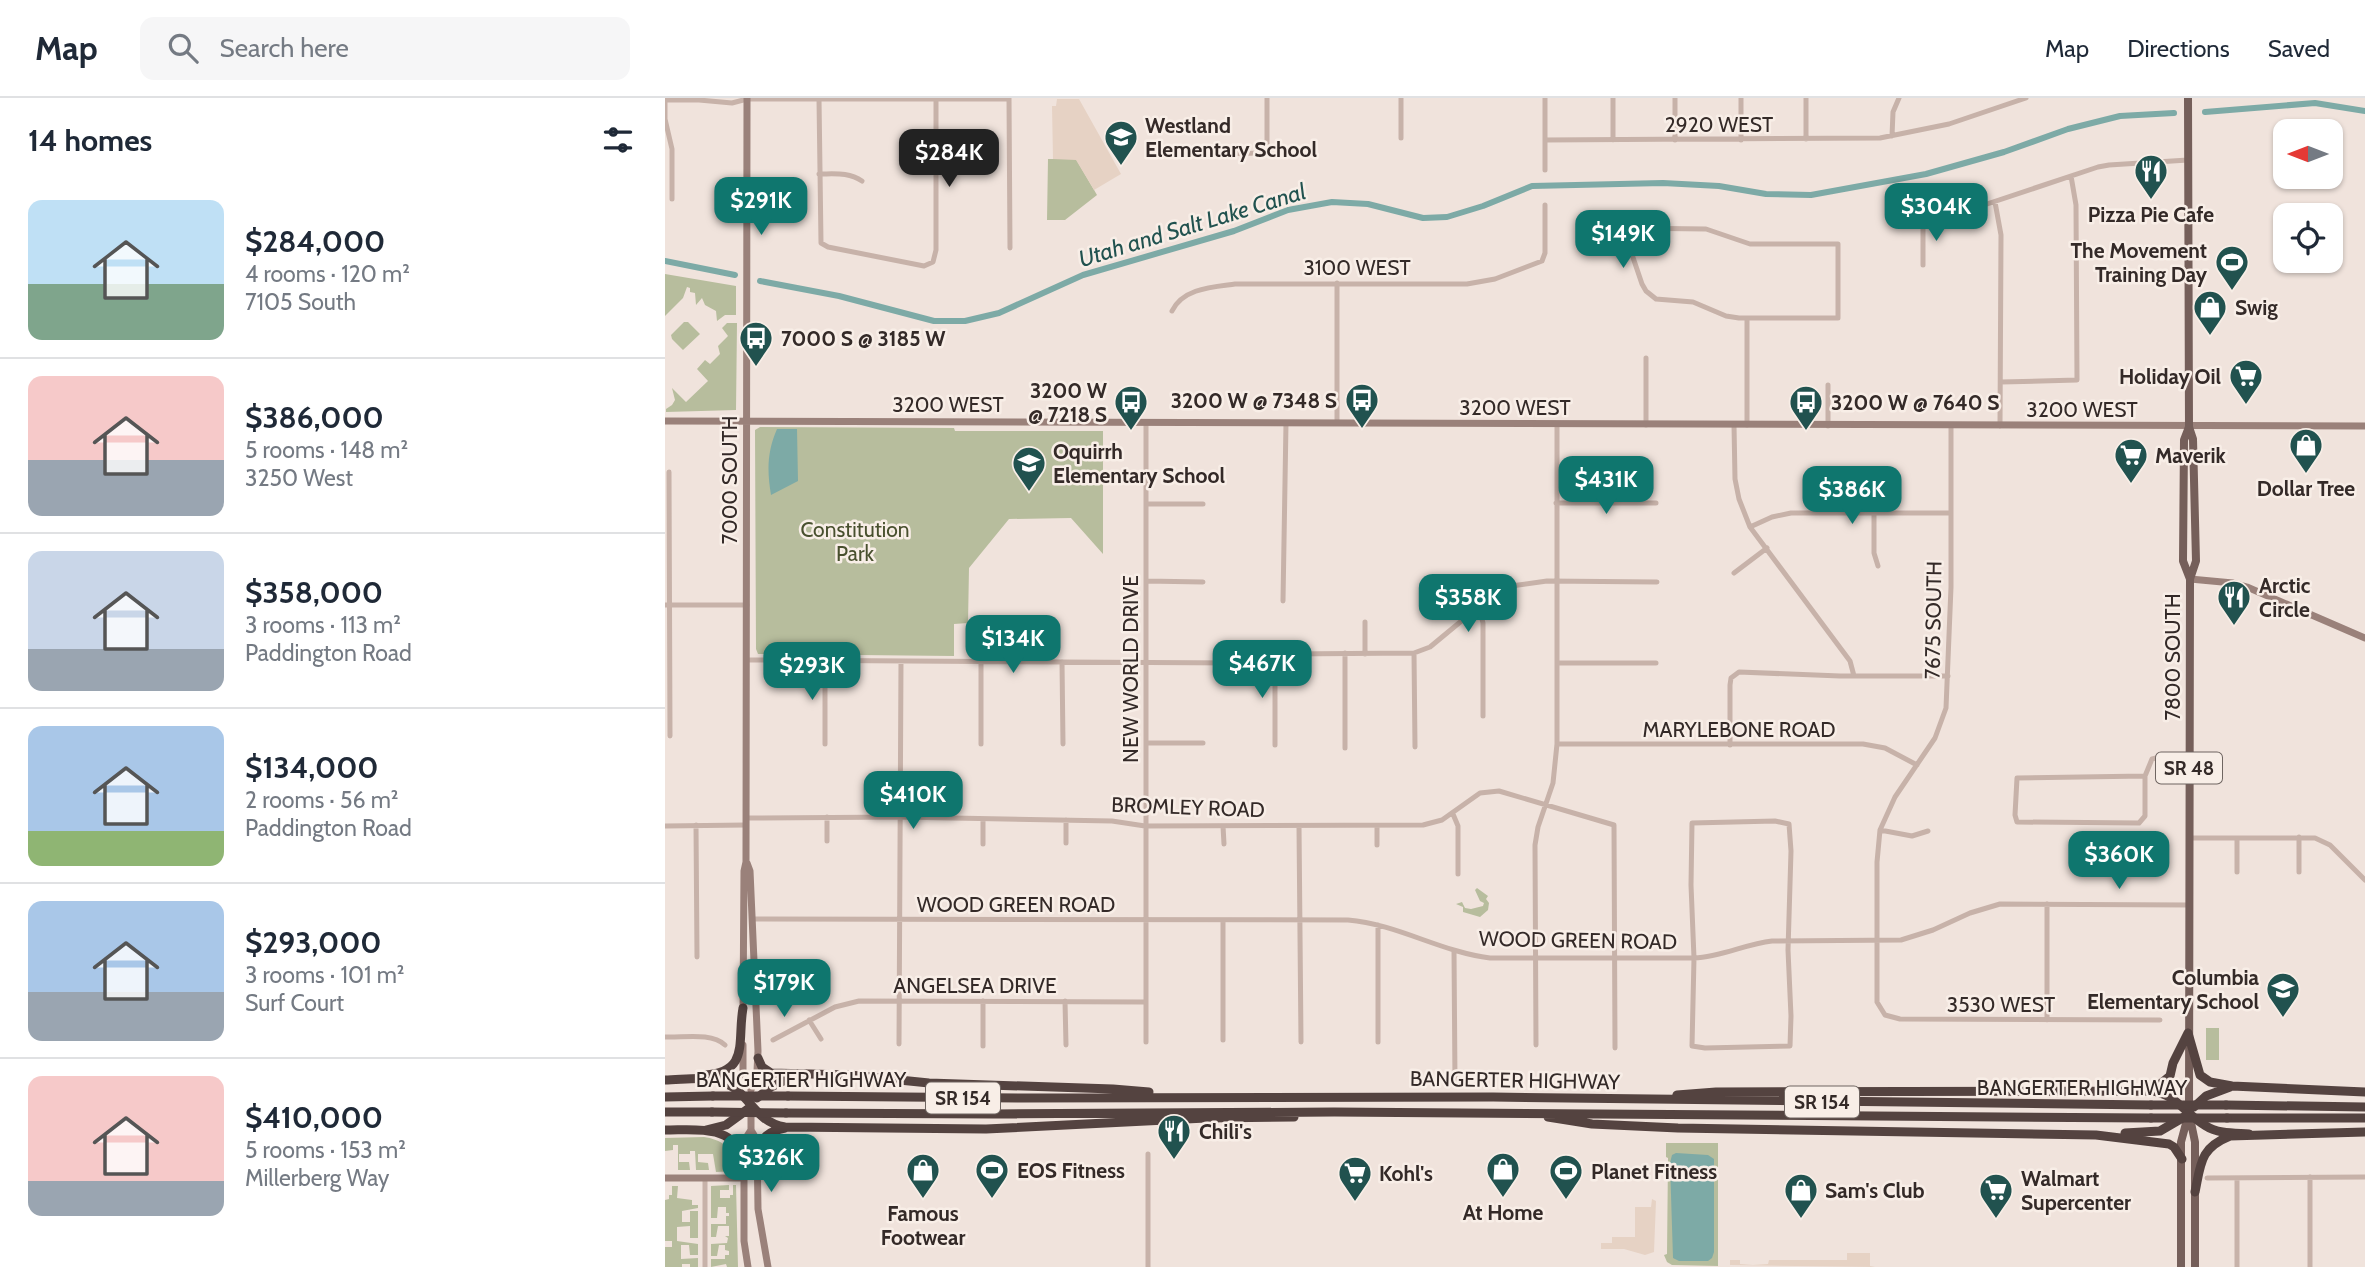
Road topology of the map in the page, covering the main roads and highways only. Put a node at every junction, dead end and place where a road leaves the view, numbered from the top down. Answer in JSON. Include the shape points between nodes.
{"nodes":[{"id":1,"x":2188,"y":98,"type":"edge"},
{"id":2,"x":743,"y":1007,"type":"road end"},
{"id":3,"x":2188,"y":1033,"type":"junction"},
{"id":4,"x":758,"y":1058,"type":"road end"},
{"id":5,"x":804,"y":1075,"type":"junction"},
{"id":6,"x":665,"y":1080,"type":"edge"},
{"id":7,"x":684,"y":1080,"type":"junction"},
{"id":8,"x":2232,"y":1086,"type":"junction"},
{"id":9,"x":2152,"y":1091,"type":"junction"},
{"id":10,"x":2365,"y":1092,"type":"edge"},
{"id":11,"x":1182,"y":1096,"type":"junction"},
{"id":12,"x":665,"y":1097,"type":"edge"},
{"id":13,"x":1623,"y":1099,"type":"junction"},
{"id":14,"x":751,"y":1105,"type":"junction"},
{"id":15,"x":2365,"y":1107,"type":"edge"},
{"id":16,"x":665,"y":1112,"type":"edge"},
{"id":17,"x":1334,"y":1112,"type":"junction"},
{"id":18,"x":1527,"y":1113,"type":"junction"},
{"id":19,"x":2189,"y":1113,"type":"junction"},
{"id":20,"x":2365,"y":1118,"type":"edge"},
{"id":21,"x":790,"y":1127,"type":"junction"},
{"id":22,"x":665,"y":1130,"type":"edge"},
{"id":23,"x":706,"y":1130,"type":"junction"},
{"id":24,"x":2365,"y":1132,"type":"edge"},
{"id":25,"x":2096,"y":1135,"type":"junction"},
{"id":26,"x":2249,"y":1135,"type":"junction"},
{"id":27,"x":757,"y":1153,"type":"road end"},
{"id":28,"x":744,"y":1156,"type":"road end"},
{"id":29,"x":2182,"y":1158,"type":"junction"},
{"id":30,"x":2195,"y":1192,"type":"junction"},
{"id":31,"x":2181,"y":1267,"type":"edge"},
{"id":32,"x":2195,"y":1267,"type":"edge"}],
"edges":[{"from":1,"to":3,"type":"main road","name":"7800 SOUTH","number":"SR 48","via":[[2189,426],[2184,440],[2183,533],[2183,561],[2190,579]]},
{"from":2,"to":7,"type":"highway","via":[[738,1054],[732,1067]]},
{"from":3,"to":8,"type":"highway","via":[[2200,1075]]},
{"from":3,"to":9,"type":"highway","via":[[2170,1076]]},
{"from":3,"to":19,"type":"main road","name":"7800 SOUTH","number":"SR 48"},
{"from":4,"to":5,"type":"highway","via":[[771,1073]]},
{"from":5,"to":11,"type":"highway"},
{"from":5,"to":14,"type":"highway","via":[[778,1083]]},
{"from":6,"to":7,"type":"highway"},
{"from":7,"to":14,"type":"highway","via":[[723,1082]]},
{"from":8,"to":10,"type":"highway"},
{"from":8,"to":19,"type":"highway","via":[[2206,1096]]},
{"from":9,"to":13,"type":"highway","via":[[1716,1092]]},
{"from":9,"to":19,"type":"highway","via":[[2170,1097]]},
{"from":11,"to":12,"type":"highway","name":"BANGERTER HIGHWAY","number":"SR 154","bridge":true},
{"from":11,"to":13,"type":"highway","name":"BANGERTER HIGHWAY","number":"SR 154"},
{"from":13,"to":15,"type":"highway","name":"BANGERTER HIGHWAY","number":"SR 154","bridge":true},
{"from":14,"to":21,"type":"highway","via":[[767,1121]]},
{"from":14,"to":23,"type":"highway","via":[[726,1125]]},
{"from":16,"to":17,"type":"highway","name":"BANGERTER HIGHWAY","number":"SR 154","bridge":true},
{"from":17,"to":18,"type":"highway","name":"BANGERTER HIGHWAY","number":"SR 154"},
{"from":17,"to":21,"type":"highway","via":[[1291,1118],[986,1129]]},
{"from":18,"to":20,"type":"highway","name":"BANGERTER HIGHWAY","number":"SR 154","bridge":true},
{"from":18,"to":25,"type":"highway","via":[[1592,1124],[1678,1128]]},
{"from":19,"to":25,"type":"highway","via":[[2161,1131]]},
{"from":19,"to":26,"type":"highway","via":[[2215,1131]]},
{"from":19,"to":29,"type":"main road","name":"7800 SOUTH"},
{"from":19,"to":30,"type":"main road","name":"7800 SOUTH","via":[[2195,1142]]},
{"from":21,"to":27,"type":"highway","via":[[767,1135]]},
{"from":22,"to":23,"type":"highway"},
{"from":23,"to":28,"type":"highway","via":[[727,1136]]},
{"from":24,"to":26,"type":"highway"},
{"from":25,"to":29,"type":"highway","via":[[2164,1143]]},
{"from":26,"to":30,"type":"highway","via":[[2231,1136],[2207,1150]]},
{"from":29,"to":31,"type":"main road","name":"7800 SOUTH"},
{"from":30,"to":32,"type":"main road","name":"7800 SOUTH"}]}
